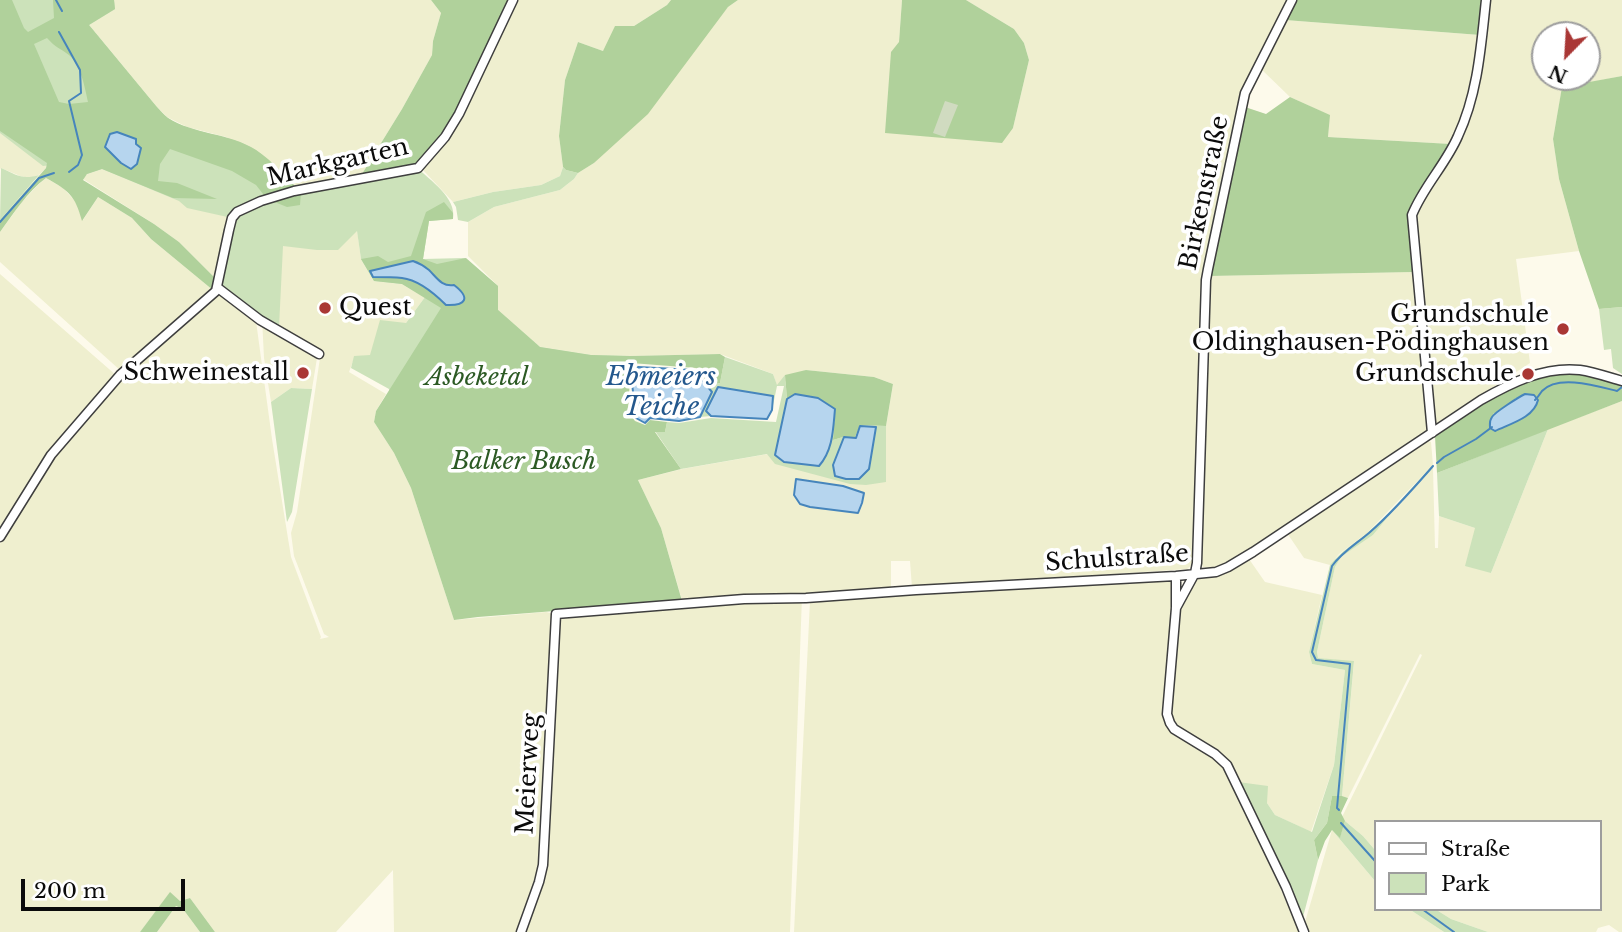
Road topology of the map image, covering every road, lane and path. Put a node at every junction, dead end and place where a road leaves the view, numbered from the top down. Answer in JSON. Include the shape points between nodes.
{"nodes":[{"id":1,"x":513,"y":0,"type":"edge"},
{"id":2,"x":1292,"y":0,"type":"edge"},
{"id":3,"x":1486,"y":0,"type":"edge"},
{"id":4,"x":218,"y":287,"type":"junction"},
{"id":5,"x":319,"y":354,"type":"dead end"},
{"id":6,"x":1622,"y":381,"type":"edge"},
{"id":7,"x":1432,"y":433,"type":"junction"},
{"id":8,"x":0,"y":537,"type":"edge"},
{"id":9,"x":1195,"y":573,"type":"junction"},
{"id":10,"x":1176,"y":576,"type":"junction"},
{"id":11,"x":1175,"y":608,"type":"junction"},
{"id":12,"x":556,"y":614,"type":"joint"},
{"id":13,"x":521,"y":932,"type":"edge"},
{"id":14,"x":1304,"y":932,"type":"edge"}],
"edges":[{"from":1,"to":4,"type":"street","name":"Markgarten","via":[[445,137],[418,168],[294,191],[245,207],[232,218]]},
{"from":2,"to":9,"type":"street","name":"Birkenstraße","via":[[1245,93],[1206,280]]},
{"from":3,"to":7,"type":"street","via":[[1476,80],[1461,129],[1412,215]]},
{"from":4,"to":5,"type":"street","via":[[260,320]]},
{"from":4,"to":8,"type":"street","via":[[120,374],[51,455]]},
{"from":6,"to":7,"type":"street","name":"Schulstraße","via":[[1578,370],[1526,378],[1481,400]]},
{"from":7,"to":9,"type":"street","name":"Schulstraße","via":[[1228,568]]},
{"from":9,"to":10,"type":"street","name":"Schulstraße"},
{"from":9,"to":11,"type":"street"},
{"from":10,"to":11,"type":"street"},
{"from":10,"to":12,"type":"street","name":"Schulstraße"},
{"from":11,"to":14,"type":"street","via":[[1170,723],[1227,765]]},
{"from":12,"to":13,"type":"street","name":"Meierweg","via":[[543,865]]}]}
